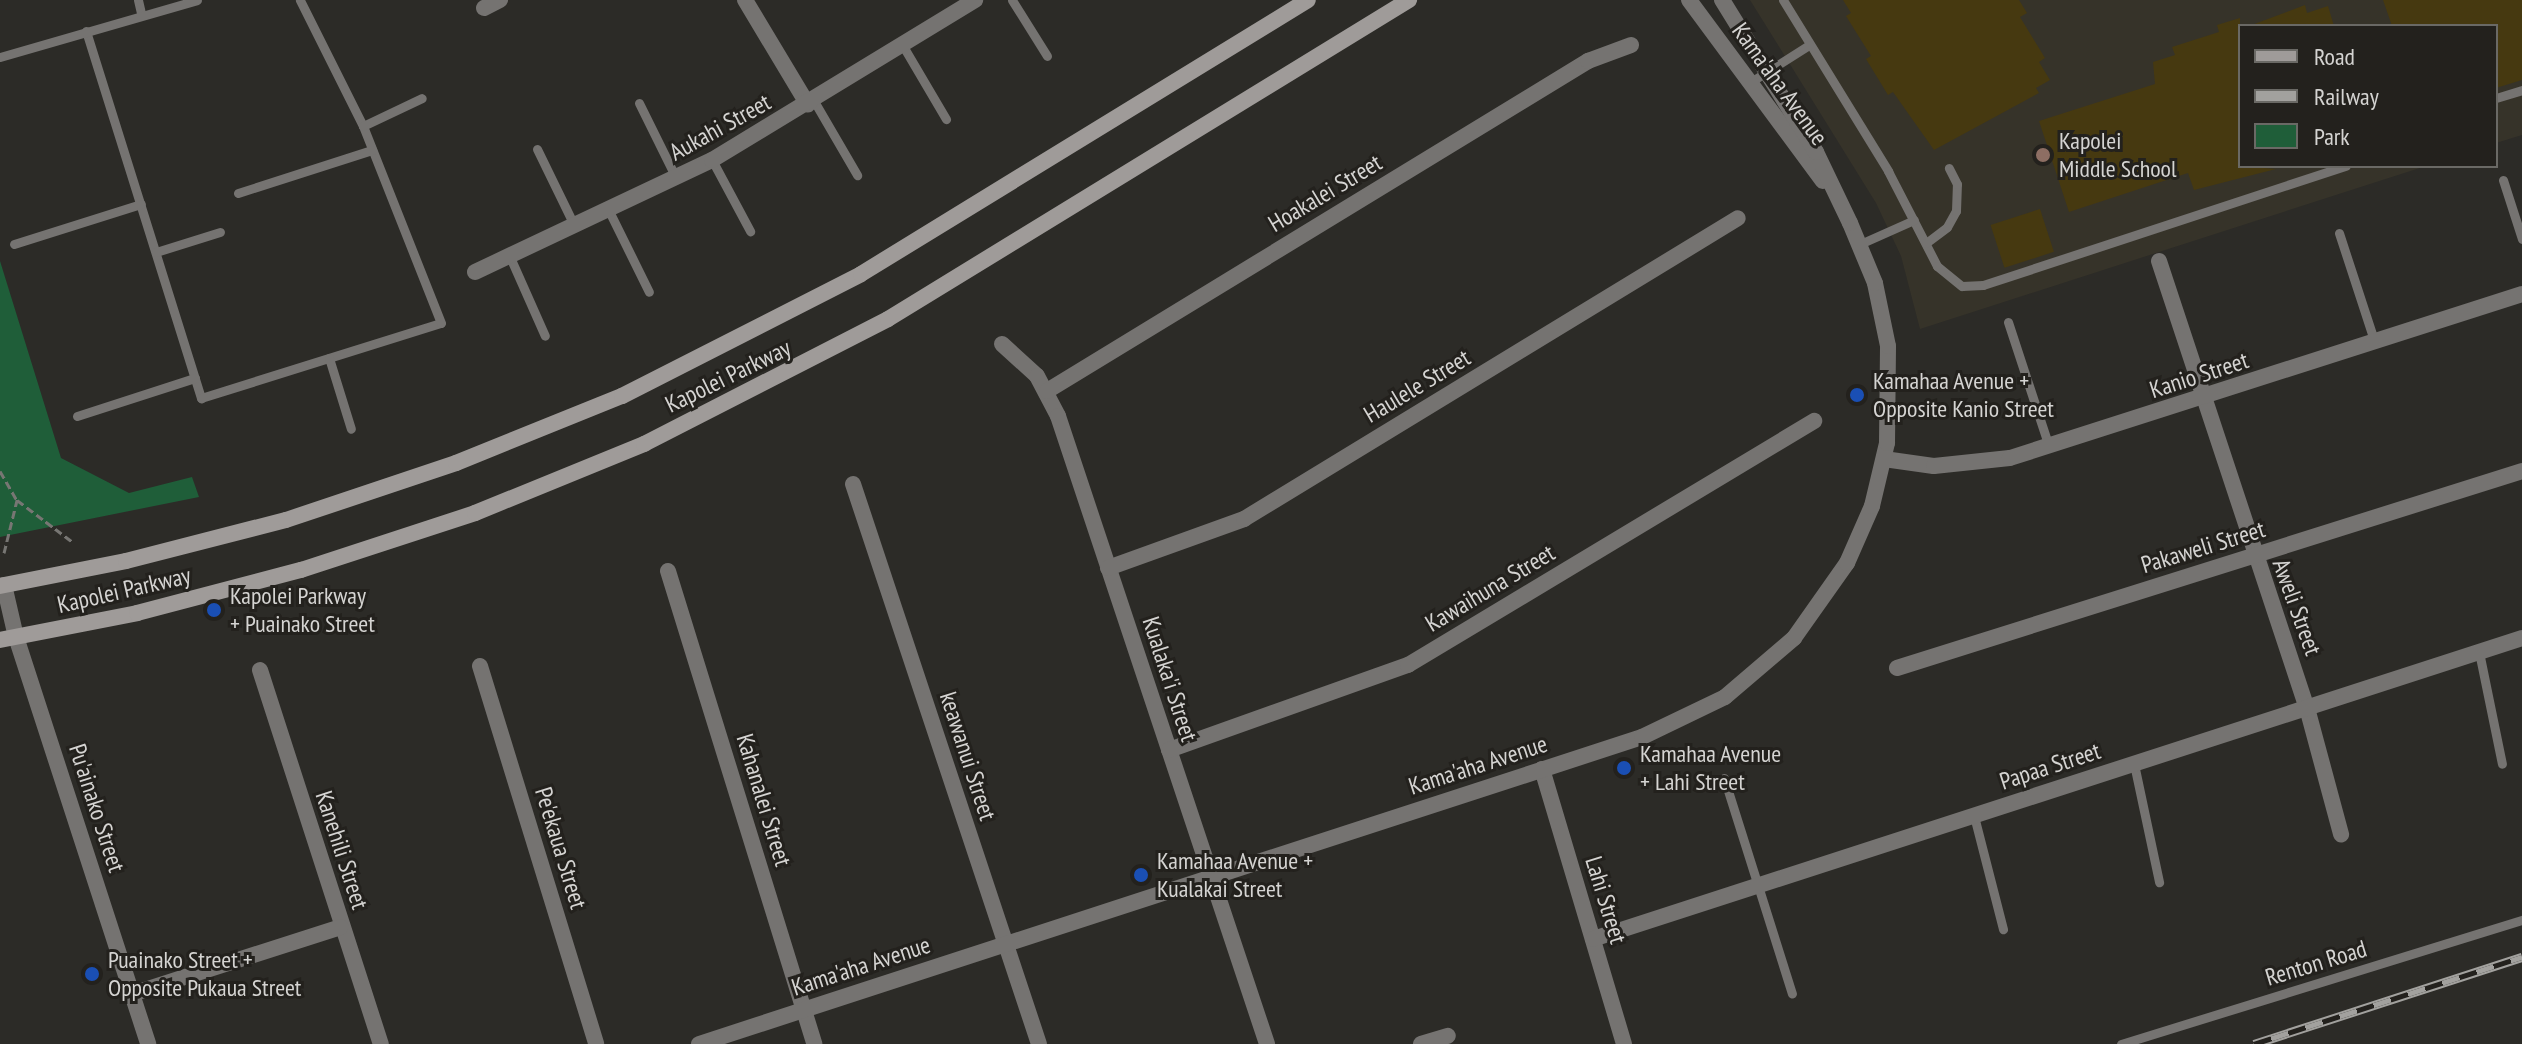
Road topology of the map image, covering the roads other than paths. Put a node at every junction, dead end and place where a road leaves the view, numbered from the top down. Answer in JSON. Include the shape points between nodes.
{"nodes":[{"id":1,"x":138,"y":0,"type":"edge"},
{"id":2,"x":197,"y":0,"type":"edge"},
{"id":3,"x":300,"y":0,"type":"edge"},
{"id":4,"x":500,"y":0,"type":"edge"},
{"id":5,"x":745,"y":0,"type":"edge"},
{"id":6,"x":975,"y":0,"type":"edge"},
{"id":7,"x":1012,"y":0,"type":"edge"},
{"id":8,"x":1308,"y":0,"type":"edge"},
{"id":9,"x":1409,"y":0,"type":"edge"},
{"id":10,"x":1689,"y":0,"type":"edge"},
{"id":11,"x":1722,"y":0,"type":"edge"},
{"id":12,"x":1783,"y":0,"type":"edge"},
{"id":13,"x":484,"y":8,"type":"dead end"},
{"id":14,"x":141,"y":13,"type":"junction"},
{"id":15,"x":86,"y":31,"type":"junction"},
{"id":16,"x":1631,"y":45,"type":"dead end"},
{"id":17,"x":1809,"y":45,"type":"junction"},
{"id":18,"x":903,"y":46,"type":"junction"},
{"id":19,"x":1047,"y":56,"type":"dead end"},
{"id":20,"x":0,"y":57,"type":"edge"},
{"id":21,"x":1767,"y":72,"type":"junction"},
{"id":22,"x":1749,"y":83,"type":"junction"},
{"id":23,"x":2522,"y":90,"type":"edge"},
{"id":24,"x":2498,"y":97,"type":"edge"},
{"id":25,"x":422,"y":98,"type":"dead end"},
{"id":26,"x":639,"y":103,"type":"dead end"},
{"id":27,"x":811,"y":103,"type":"junction"},
{"id":28,"x":946,"y":119,"type":"dead end"},
{"id":29,"x":363,"y":126,"type":"junction"},
{"id":30,"x":537,"y":149,"type":"dead end"},
{"id":31,"x":372,"y":150,"type":"junction"},
{"id":32,"x":712,"y":160,"type":"junction"},
{"id":33,"x":1949,"y":168,"type":"dead end"},
{"id":34,"x":2340,"y":168,"type":"edge"},
{"id":35,"x":857,"y":175,"type":"dead end"},
{"id":36,"x":676,"y":178,"type":"junction"},
{"id":37,"x":2503,"y":180,"type":"dead end"},
{"id":38,"x":238,"y":193,"type":"dead end"},
{"id":39,"x":1834,"y":195,"type":"junction"},
{"id":40,"x":141,"y":204,"type":"junction"},
{"id":41,"x":609,"y":211,"type":"junction"},
{"id":42,"x":1738,"y":218,"type":"dead end"},
{"id":43,"x":1914,"y":220,"type":"junction"},
{"id":44,"x":575,"y":227,"type":"junction"},
{"id":45,"x":750,"y":231,"type":"dead end"},
{"id":46,"x":220,"y":232,"type":"dead end"},
{"id":47,"x":2339,"y":233,"type":"dead end"},
{"id":48,"x":2522,"y":239,"type":"edge"},
{"id":49,"x":1926,"y":243,"type":"junction"},
{"id":50,"x":14,"y":244,"type":"dead end"},
{"id":51,"x":1860,"y":244,"type":"junction"},
{"id":52,"x":156,"y":252,"type":"junction"},
{"id":53,"x":510,"y":257,"type":"junction"},
{"id":54,"x":2159,"y":261,"type":"dead end"},
{"id":55,"x":475,"y":272,"type":"dead end"},
{"id":56,"x":649,"y":292,"type":"dead end"},
{"id":57,"x":2522,"y":294,"type":"edge"},
{"id":58,"x":2008,"y":322,"type":"dead end"},
{"id":59,"x":545,"y":336,"type":"dead end"},
{"id":60,"x":2375,"y":343,"type":"junction"},
{"id":61,"x":1002,"y":344,"type":"dead end"},
{"id":62,"x":329,"y":358,"type":"junction"},
{"id":63,"x":195,"y":378,"type":"junction"},
{"id":64,"x":1047,"y":391,"type":"junction"},
{"id":65,"x":2203,"y":399,"type":"junction"},
{"id":66,"x":77,"y":416,"type":"dead end"},
{"id":67,"x":1814,"y":421,"type":"dead end"},
{"id":68,"x":351,"y":429,"type":"dead end"},
{"id":69,"x":2049,"y":447,"type":"junction"},
{"id":70,"x":1884,"y":459,"type":"junction"},
{"id":71,"x":2522,"y":471,"type":"edge"},
{"id":72,"x":853,"y":484,"type":"dead end"},
{"id":73,"x":2253,"y":557,"type":"junction"},
{"id":74,"x":1108,"y":568,"type":"junction"},
{"id":75,"x":668,"y":571,"type":"dead end"},
{"id":76,"x":2,"y":586,"type":"edge"},
{"id":77,"x":8,"y":638,"type":"edge"},
{"id":78,"x":2522,"y":638,"type":"edge"},
{"id":79,"x":2479,"y":652,"type":"junction"},
{"id":80,"x":480,"y":666,"type":"dead end"},
{"id":81,"x":1897,"y":668,"type":"dead end"},
{"id":82,"x":260,"y":670,"type":"dead end"},
{"id":83,"x":2307,"y":708,"type":"junction"},
{"id":84,"x":1169,"y":750,"type":"junction"},
{"id":85,"x":2134,"y":764,"type":"junction"},
{"id":86,"x":2502,"y":764,"type":"dead end"},
{"id":87,"x":1542,"y":769,"type":"junction"},
{"id":88,"x":1724,"y":778,"type":"dead end"},
{"id":89,"x":1974,"y":816,"type":"junction"},
{"id":90,"x":2341,"y":834,"type":"dead end"},
{"id":91,"x":1210,"y":877,"type":"junction"},
{"id":92,"x":2159,"y":882,"type":"dead end"},
{"id":93,"x":1761,"y":885,"type":"junction"},
{"id":94,"x":2522,"y":920,"type":"edge"},
{"id":95,"x":341,"y":927,"type":"junction"},
{"id":96,"x":2003,"y":929,"type":"dead end"},
{"id":97,"x":1593,"y":939,"type":"junction"},
{"id":98,"x":1005,"y":944,"type":"junction"},
{"id":99,"x":132,"y":994,"type":"junction"},
{"id":100,"x":1792,"y":994,"type":"dead end"},
{"id":101,"x":803,"y":1010,"type":"junction"},
{"id":102,"x":1448,"y":1036,"type":"dead end"},
{"id":103,"x":148,"y":1044,"type":"edge"},
{"id":104,"x":381,"y":1044,"type":"edge"},
{"id":105,"x":596,"y":1044,"type":"edge"},
{"id":106,"x":699,"y":1044,"type":"edge"},
{"id":107,"x":814,"y":1044,"type":"edge"},
{"id":108,"x":1039,"y":1044,"type":"edge"},
{"id":109,"x":1267,"y":1044,"type":"edge"},
{"id":110,"x":1421,"y":1044,"type":"edge"},
{"id":111,"x":1624,"y":1044,"type":"edge"},
{"id":112,"x":2121,"y":1044,"type":"edge"}],
"edges":[{"from":1,"to":14,"type":"lane"},
{"from":2,"to":14,"type":"lane"},
{"from":3,"to":29,"type":"lane"},
{"from":4,"to":13,"type":"street"},
{"from":5,"to":27,"type":"street"},
{"from":6,"to":18,"type":"street","name":"Aukahi Street"},
{"from":7,"to":19,"type":"lane"},
{"from":8,"to":76,"type":"main road","name":"Kapolei Parkway","via":[[861,274],[622,396],[456,463],[286,520]]},
{"from":9,"to":77,"type":"main road","name":"Kapolei Parkway","via":[[888,319],[644,444],[475,513],[301,570]]},
{"from":10,"to":22,"type":"street","name":"Kama'aha Avenue"},
{"from":11,"to":21,"type":"street","name":"Kama'aha Avenue"},
{"from":12,"to":17,"type":"lane"},
{"from":14,"to":15,"type":"lane"},
{"from":15,"to":20,"type":"lane"},
{"from":15,"to":40,"type":"lane"},
{"from":16,"to":64,"type":"street","name":"Hoakalei Street","via":[[1588,61]]},
{"from":17,"to":21,"type":"lane"},
{"from":17,"to":43,"type":"lane"},
{"from":18,"to":27,"type":"street","name":"Aukahi Street"},
{"from":18,"to":28,"type":"lane"},
{"from":21,"to":22,"type":"lane"},
{"from":21,"to":39,"type":"street","name":"Kama'aha Avenue","via":[[1816,152]]},
{"from":22,"to":39,"type":"street","name":"Kama'aha Avenue"},
{"from":23,"to":24,"type":"lane"},
{"from":25,"to":29,"type":"lane"},
{"from":26,"to":36,"type":"lane"},
{"from":27,"to":32,"type":"street","name":"Aukahi Street"},
{"from":27,"to":35,"type":"lane"},
{"from":29,"to":31,"type":"lane"},
{"from":30,"to":44,"type":"lane"},
{"from":31,"to":38,"type":"lane"},
{"from":31,"to":62,"type":"lane","via":[[441,323]]},
{"from":32,"to":36,"type":"street","name":"Aukahi Street"},
{"from":32,"to":45,"type":"lane"},
{"from":33,"to":49,"type":"lane","via":[[1957,184],[1956,211],[1947,227]]},
{"from":34,"to":49,"type":"lane","via":[[1972,287],[1944,275]]},
{"from":36,"to":41,"type":"street","name":"Aukahi Street"},
{"from":37,"to":48,"type":"lane"},
{"from":39,"to":51,"type":"street","name":"Kama'aha Avenue"},
{"from":40,"to":50,"type":"lane"},
{"from":40,"to":52,"type":"lane"},
{"from":41,"to":44,"type":"street","name":"Aukahi Street"},
{"from":41,"to":56,"type":"lane"},
{"from":42,"to":74,"type":"street","name":"Haulele Street","via":[[1244,519]]},
{"from":43,"to":49,"type":"lane"},
{"from":43,"to":51,"type":"lane"},
{"from":44,"to":53,"type":"street","name":"Aukahi Street"},
{"from":46,"to":52,"type":"lane"},
{"from":47,"to":60,"type":"lane"},
{"from":51,"to":70,"type":"street","name":"Kama'aha Avenue","via":[[1888,346],[1890,411]]},
{"from":52,"to":63,"type":"lane"},
{"from":53,"to":55,"type":"street","name":"Aukahi Street"},
{"from":53,"to":59,"type":"lane"},
{"from":54,"to":65,"type":"street","name":"Aweli Street"},
{"from":57,"to":60,"type":"street","name":"Kanio Street"},
{"from":58,"to":69,"type":"lane"},
{"from":60,"to":65,"type":"street","name":"Kanio Street"},
{"from":61,"to":64,"type":"street","name":"Kualaka'i Street"},
{"from":62,"to":63,"type":"lane","via":[[201,398]]},
{"from":62,"to":68,"type":"lane"},
{"from":63,"to":66,"type":"lane"},
{"from":64,"to":74,"type":"street","name":"Kualaka'i Street"},
{"from":65,"to":69,"type":"street","name":"Kanio Street"},
{"from":65,"to":73,"type":"street","name":"Aweli Street"},
{"from":67,"to":84,"type":"street","name":"Kawaihuna Street","via":[[1408,665]]},
{"from":69,"to":70,"type":"street","name":"Kanio Street","via":[[1956,465]]},
{"from":70,"to":87,"type":"street","name":"Kama'aha Avenue","via":[[1872,506],[1847,563],[1814,614],[1773,659],[1725,697],[1671,726]]},
{"from":71,"to":73,"type":"street","name":"Pakaweli Street"},
{"from":72,"to":98,"type":"street","name":"keawanui Street"},
{"from":73,"to":81,"type":"street","name":"Pakaweli Street"},
{"from":73,"to":83,"type":"street","name":"Aweli Street"},
{"from":74,"to":84,"type":"street","name":"Kualaka'i Street"},
{"from":75,"to":101,"type":"street","name":"Kahanalei Street"},
{"from":76,"to":77,"type":"street","name":"Pu'ainako Street"},
{"from":77,"to":99,"type":"street","name":"Pu'ainako Street"},
{"from":78,"to":79,"type":"street","name":"Papaa Street"},
{"from":79,"to":83,"type":"street","name":"Papaa Street"},
{"from":79,"to":86,"type":"lane"},
{"from":80,"to":105,"type":"street","name":"Pe'ekaua Street"},
{"from":82,"to":95,"type":"street","name":"Kanehili Street"},
{"from":83,"to":85,"type":"street","name":"Papaa Street"},
{"from":83,"to":90,"type":"street","name":"Aweli Street"},
{"from":84,"to":91,"type":"street","name":"Kualaka'i Street"},
{"from":85,"to":89,"type":"street","name":"Papaa Street"},
{"from":85,"to":92,"type":"lane"},
{"from":87,"to":91,"type":"street","name":"Kama'aha Avenue"},
{"from":87,"to":97,"type":"street","name":"Lahi Street"},
{"from":88,"to":93,"type":"lane"},
{"from":89,"to":93,"type":"street","name":"Papaa Street"},
{"from":89,"to":96,"type":"lane"},
{"from":91,"to":98,"type":"street","name":"Kama'aha Avenue"},
{"from":91,"to":109,"type":"street","name":"Kualaka'i Street"},
{"from":93,"to":97,"type":"street","name":"Papaa Street"},
{"from":93,"to":100,"type":"lane"},
{"from":94,"to":112,"type":"lane","name":"Renton Road"},
{"from":95,"to":99,"type":"street"},
{"from":95,"to":104,"type":"street","name":"Kanehili Street"},
{"from":97,"to":111,"type":"street","name":"Lahi Street"},
{"from":98,"to":101,"type":"street","name":"Kama'aha Avenue"},
{"from":98,"to":108,"type":"street","name":"keawanui Street"},
{"from":99,"to":103,"type":"street","name":"Pu'ainako Street"},
{"from":101,"to":106,"type":"street","name":"Kama'aha Avenue"},
{"from":101,"to":107,"type":"street","name":"Kahanalei Street"},
{"from":102,"to":110,"type":"street"}]}
